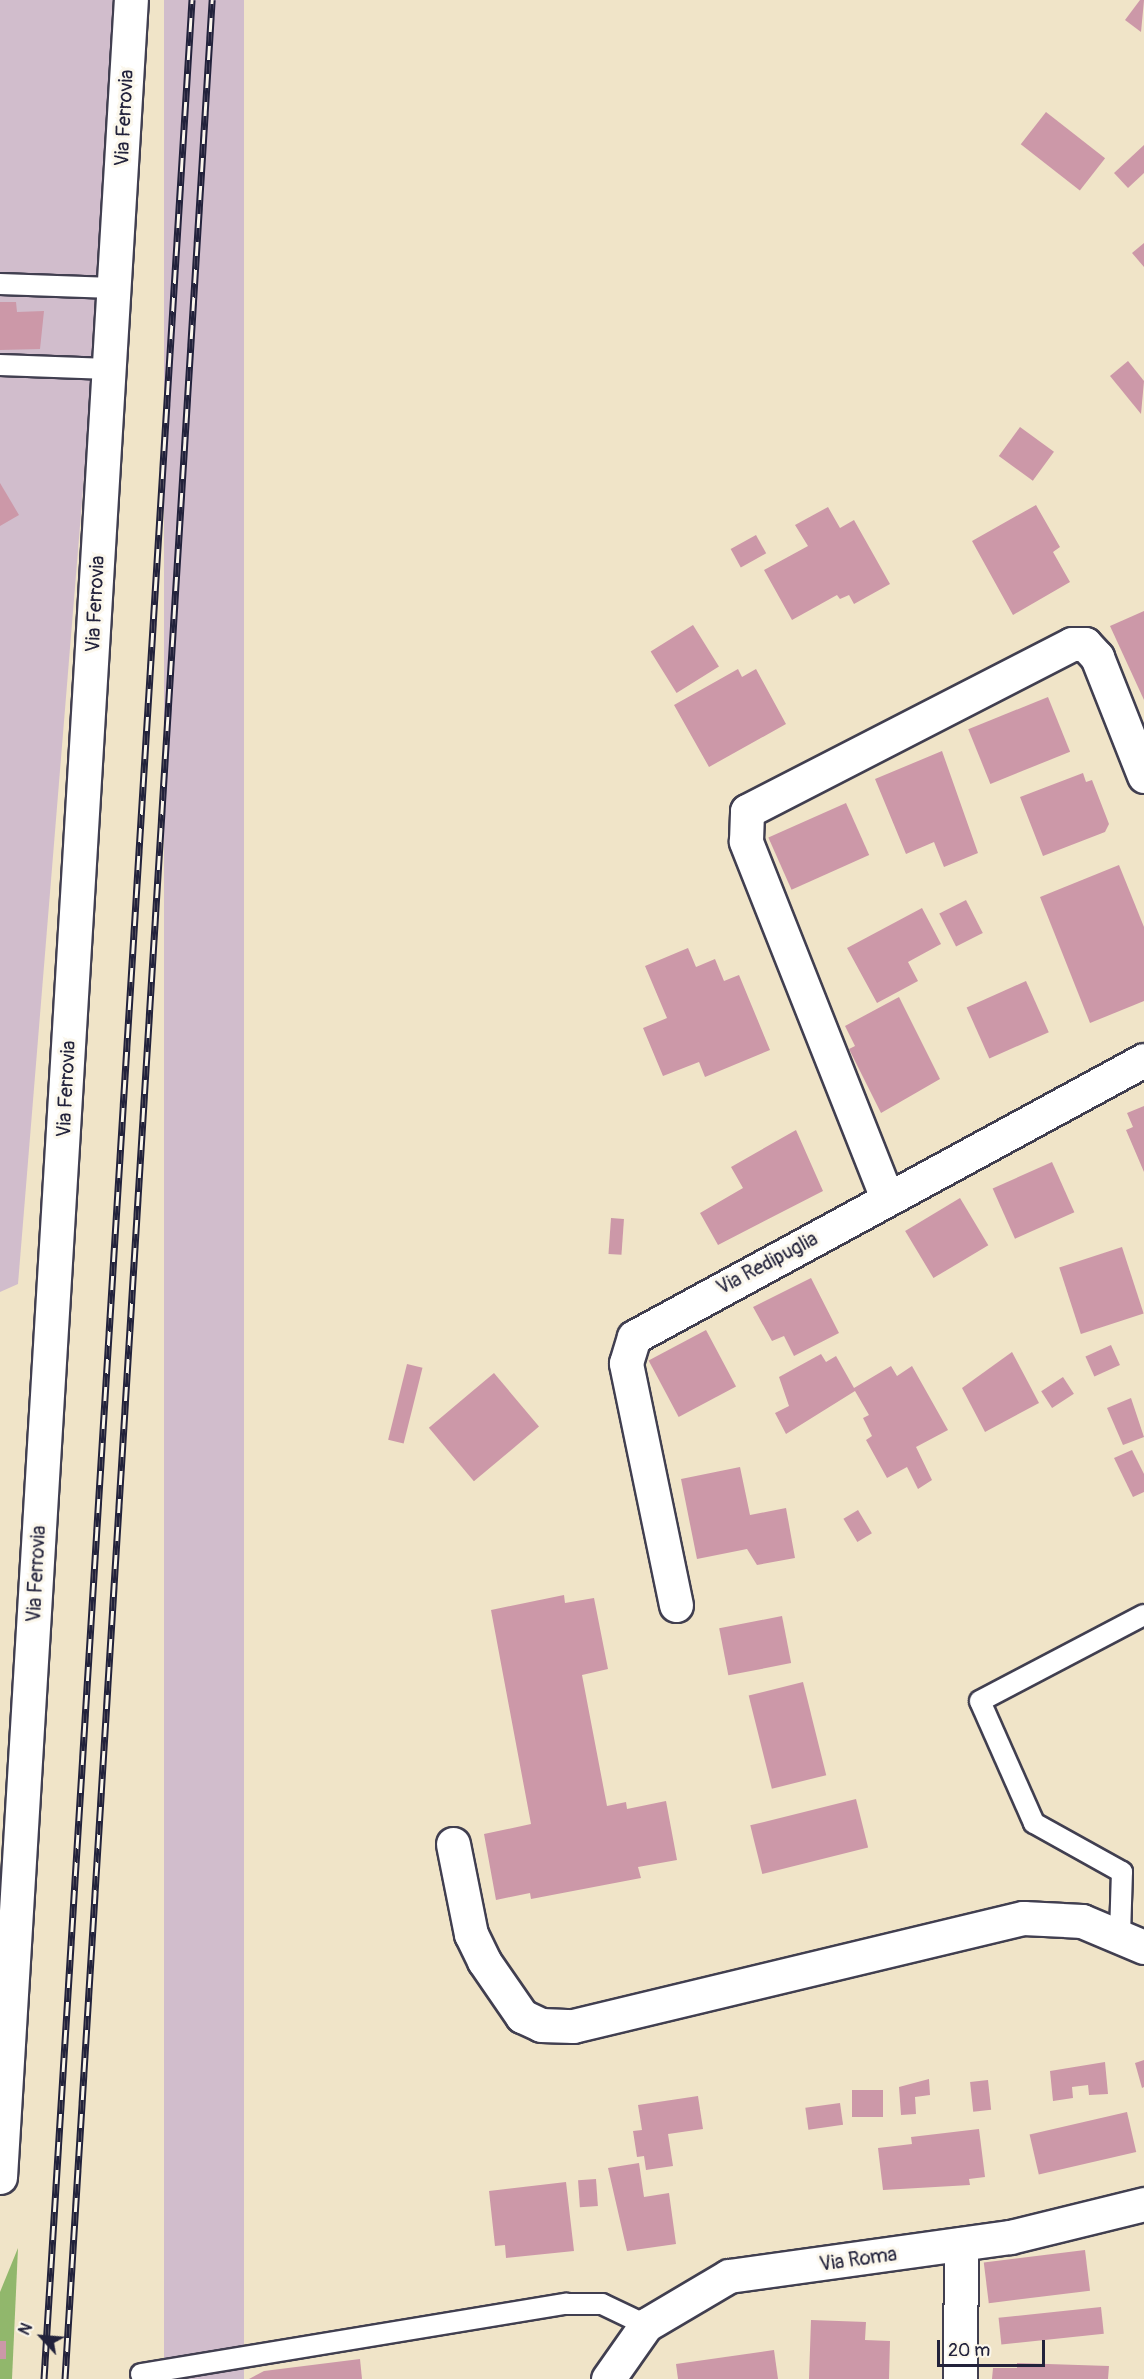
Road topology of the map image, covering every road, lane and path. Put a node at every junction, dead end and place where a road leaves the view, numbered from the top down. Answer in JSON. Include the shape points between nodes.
{"nodes":[{"id":1,"x":131,"y":0,"type":"edge"},
{"id":2,"x":0,"y":284,"type":"edge"},
{"id":3,"x":114,"y":288,"type":"junction"},
{"id":4,"x":0,"y":365,"type":"edge"},
{"id":5,"x":109,"y":369,"type":"junction"},
{"id":6,"x":1144,"y":776,"type":"edge"},
{"id":7,"x":1144,"y":1060,"type":"edge"},
{"id":8,"x":887,"y":1198,"type":"junction"},
{"id":9,"x":676,"y":1605,"type":"dead end"},
{"id":10,"x":1144,"y":1615,"type":"edge"},
{"id":11,"x":453,"y":1844,"type":"dead end"},
{"id":12,"x":1132,"y":1941,"type":"edge"},
{"id":13,"x":0,"y":2177,"type":"edge"},
{"id":14,"x":1144,"y":2204,"type":"edge"},
{"id":15,"x":961,"y":2244,"type":"junction"},
{"id":16,"x":646,"y":2325,"type":"junction"},
{"id":17,"x":141,"y":2374,"type":"dead end"},
{"id":18,"x":608,"y":2379,"type":"edge"},
{"id":19,"x":960,"y":2379,"type":"edge"}],
"edges":[{"from":1,"to":3,"type":"street","name":"Via Ferrovia"},
{"from":2,"to":3,"type":"lane"},
{"from":3,"to":5,"type":"street","name":"Via Ferrovia"},
{"from":4,"to":5,"type":"lane"},
{"from":5,"to":13,"type":"street","name":"Via Ferrovia"},
{"from":6,"to":8,"type":"street","via":[[1097,657],[1085,644],[1072,644],[747,811],[746,841]]},
{"from":7,"to":8,"type":"street","name":"Via Redipuglia"},
{"from":8,"to":9,"type":"street","name":"Via Redipuglia","via":[[645,1328],[627,1348]]},
{"from":10,"to":12,"type":"lane","via":[[980,1701],[1034,1823],[1122,1872]]},
{"from":11,"to":12,"type":"street","via":[[471,1934],[483,1961],[522,2016],[541,2025],[573,2026],[1023,1918],[1061,1917]]},
{"from":14,"to":15,"type":"street","name":"Via Roma"},
{"from":15,"to":16,"type":"street","name":"Via Roma","via":[[729,2276]]},
{"from":15,"to":19,"type":"street"},
{"from":16,"to":17,"type":"lane","via":[[602,2304],[566,2304]]},
{"from":16,"to":18,"type":"street","name":"Via Roma"}]}
